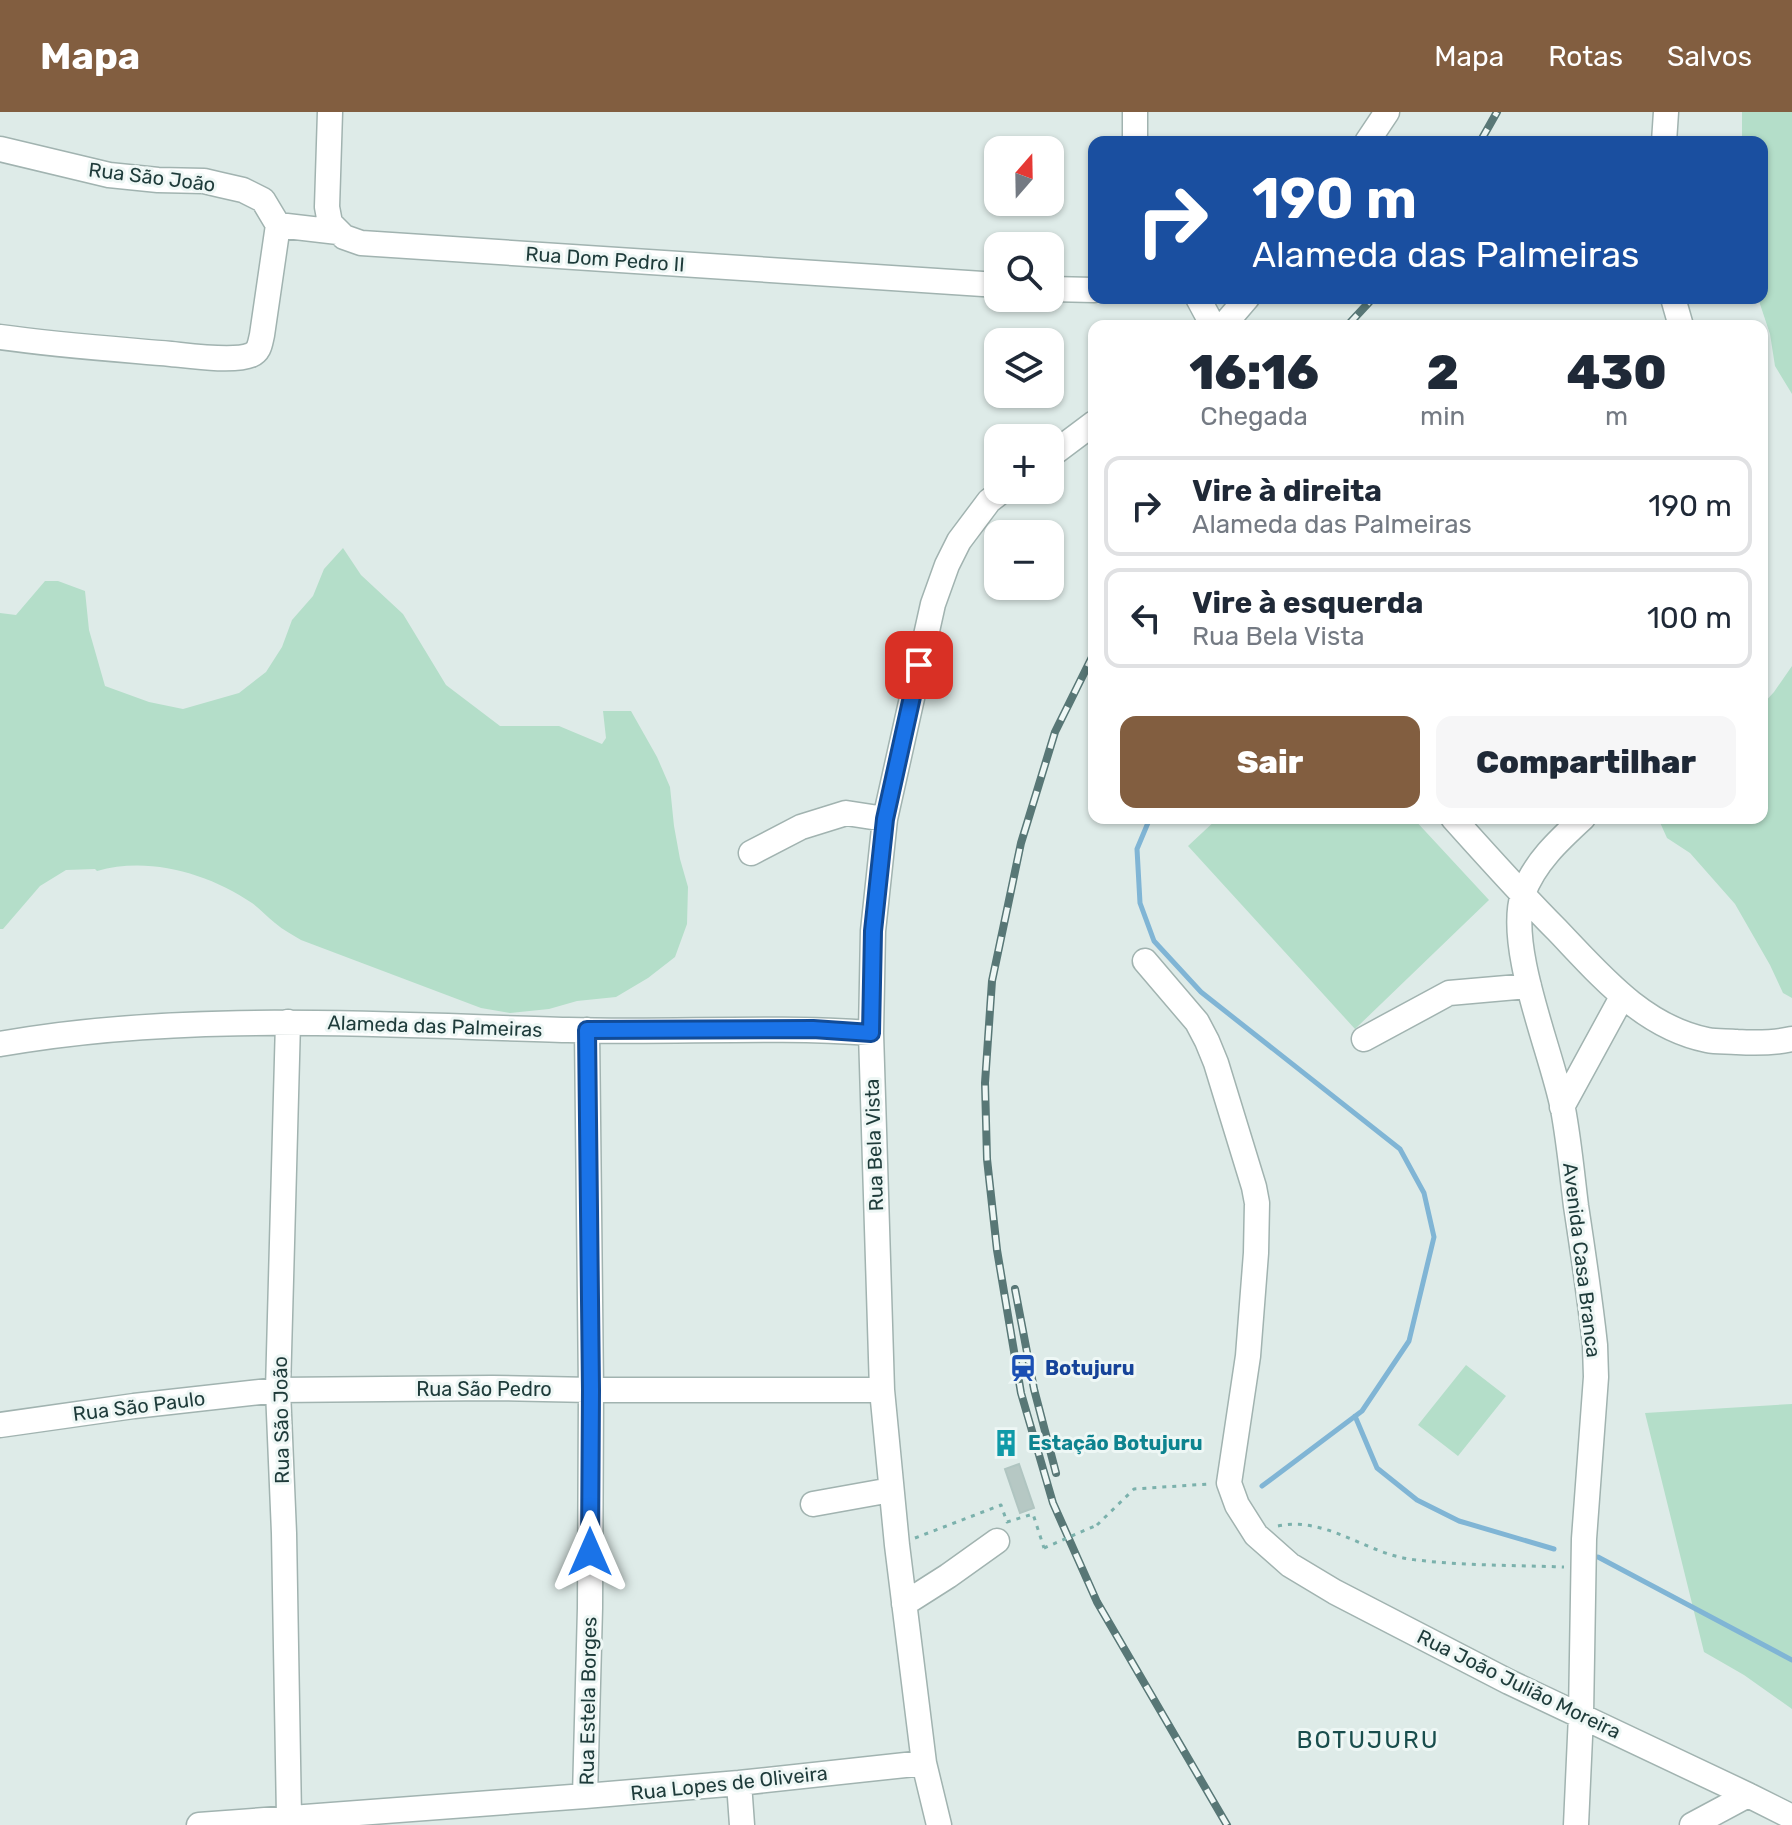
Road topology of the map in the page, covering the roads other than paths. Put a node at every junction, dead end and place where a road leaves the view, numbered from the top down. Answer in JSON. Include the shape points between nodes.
{"nodes":[{"id":1,"x":330,"y":112,"type":"edge"},
{"id":2,"x":1134,"y":112,"type":"edge"},
{"id":3,"x":1387,"y":112,"type":"edge"},
{"id":4,"x":1666,"y":112,"type":"edge"},
{"id":5,"x":1135,"y":136,"type":"edge"},
{"id":6,"x":1371,"y":136,"type":"edge"},
{"id":7,"x":1664,"y":136,"type":"edge"},
{"id":8,"x":0,"y":149,"type":"edge"},
{"id":9,"x":278,"y":225,"type":"junction"},
{"id":10,"x":338,"y":232,"type":"junction"},
{"id":11,"x":984,"y":284,"type":"edge"},
{"id":12,"x":1064,"y":289,"type":"edge"},
{"id":13,"x":1088,"y":290,"type":"edge"},
{"id":14,"x":1242,"y":304,"type":"edge"},
{"id":15,"x":1228,"y":320,"type":"edge"},
{"id":16,"x":0,"y":337,"type":"edge"},
{"id":17,"x":1088,"y":428,"type":"edge"},
{"id":18,"x":1064,"y":446,"type":"edge"},
{"id":19,"x":987,"y":504,"type":"edge"},
{"id":20,"x":885,"y":819,"type":"junction"},
{"id":21,"x":1458,"y":824,"type":"edge"},
{"id":22,"x":1577,"y":824,"type":"edge"},
{"id":23,"x":751,"y":853,"type":"dead end"},
{"id":24,"x":1523,"y":895,"type":"junction"},
{"id":25,"x":1145,"y":961,"type":"dead end"},
{"id":26,"x":1529,"y":986,"type":"junction"},
{"id":27,"x":1622,"y":997,"type":"junction"},
{"id":28,"x":288,"y":1022,"type":"junction"},
{"id":29,"x":587,"y":1030,"type":"junction"},
{"id":30,"x":871,"y":1033,"type":"junction"},
{"id":31,"x":1364,"y":1039,"type":"dead end"},
{"id":32,"x":1792,"y":1039,"type":"edge"},
{"id":33,"x":0,"y":1044,"type":"edge"},
{"id":34,"x":1562,"y":1107,"type":"junction"},
{"id":35,"x":278,"y":1390,"type":"junction"},
{"id":36,"x":591,"y":1390,"type":"junction"},
{"id":37,"x":882,"y":1390,"type":"junction"},
{"id":38,"x":0,"y":1425,"type":"edge"},
{"id":39,"x":891,"y":1490,"type":"junction"},
{"id":40,"x":813,"y":1504,"type":"dead end"},
{"id":41,"x":997,"y":1541,"type":"dead end"},
{"id":42,"x":904,"y":1604,"type":"junction"},
{"id":43,"x":1581,"y":1715,"type":"junction"},
{"id":44,"x":924,"y":1763,"type":"junction"},
{"id":45,"x":739,"y":1783,"type":"junction"},
{"id":46,"x":1748,"y":1795,"type":"junction"},
{"id":47,"x":585,"y":1796,"type":"junction"},
{"id":48,"x":289,"y":1817,"type":"junction"},
{"id":49,"x":1792,"y":1817,"type":"edge"},
{"id":50,"x":199,"y":1825,"type":"edge"},
{"id":51,"x":742,"y":1825,"type":"edge"},
{"id":52,"x":939,"y":1825,"type":"edge"},
{"id":53,"x":1576,"y":1825,"type":"edge"},
{"id":54,"x":1692,"y":1825,"type":"edge"}],
"edges":[{"from":1,"to":10,"type":"street","via":[[327,207]]},
{"from":2,"to":5,"type":"street"},
{"from":3,"to":6,"type":"street"},
{"from":4,"to":7,"type":"street"},
{"from":8,"to":9,"type":"street","name":"Rua São João","via":[[109,175],[204,181],[243,190],[263,200]]},
{"from":9,"to":10,"type":"street"},
{"from":9,"to":16,"type":"street","via":[[262,335],[252,355],[200,356]]},
{"from":10,"to":11,"type":"street","name":"Rua Dom Pedro II","via":[[361,243]]},
{"from":12,"to":13,"type":"street"},
{"from":14,"to":15,"type":"street"},
{"from":17,"to":18,"type":"street"},
{"from":19,"to":20,"type":"street","name":"Rua Bela Vista","via":[[959,541],[933,604]]},
{"from":20,"to":23,"type":"street","via":[[846,813],[801,827]]},
{"from":20,"to":30,"type":"street","name":"Rua Bela Vista","via":[[873,931]]},
{"from":21,"to":24,"type":"street"},
{"from":22,"to":24,"type":"street","name":"Avenida Casa Branca","via":[[1548,851]]},
{"from":24,"to":26,"type":"street","name":"Avenida Casa Branca","via":[[1520,939]]},
{"from":24,"to":27,"type":"street"},
{"from":25,"to":43,"type":"street","name":"Rua João Julião Moreira","via":[[1207,1041],[1255,1195],[1248,1356],[1229,1483],[1237,1505],[1256,1535],[1290,1565]]},
{"from":26,"to":31,"type":"street","via":[[1449,993]]},
{"from":26,"to":34,"type":"street","name":"Avenida Casa Branca"},
{"from":27,"to":32,"type":"street","via":[[1678,1032],[1708,1041]]},
{"from":27,"to":34,"type":"street"},
{"from":28,"to":29,"type":"street","name":"Alameda das Palmeiras"},
{"from":28,"to":33,"type":"street","name":"Alameda das Palmeiras","via":[[111,1028]]},
{"from":28,"to":35,"type":"street","name":"Rua São João"},
{"from":29,"to":30,"type":"street","name":"Alameda das Palmeiras"},
{"from":29,"to":36,"type":"street","name":"Rua Estela Borges"},
{"from":30,"to":37,"type":"street","name":"Rua Bela Vista"},
{"from":34,"to":43,"type":"street","name":"Avenida Casa Branca","via":[[1595,1345]]},
{"from":35,"to":36,"type":"street","name":"Rua São Pedro"},
{"from":35,"to":38,"type":"street","name":"Rua São Paulo"},
{"from":35,"to":48,"type":"street","name":"Rua São João"},
{"from":36,"to":37,"type":"street","name":"Rua São Pedro"},
{"from":36,"to":47,"type":"street","name":"Rua Estela Borges"},
{"from":37,"to":39,"type":"street","name":"Rua Bela Vista"},
{"from":39,"to":40,"type":"street"},
{"from":39,"to":42,"type":"street","name":"Rua Bela Vista"},
{"from":41,"to":42,"type":"street"},
{"from":42,"to":44,"type":"street","name":"Rua Bela Vista"},
{"from":43,"to":46,"type":"street","name":"Rua João Julião Moreira"},
{"from":43,"to":53,"type":"street","name":"Avenida Casa Branca"},
{"from":44,"to":45,"type":"street","name":"Rua Lopes de Oliveira"},
{"from":44,"to":52,"type":"street","name":"Rua Bela Vista"},
{"from":45,"to":47,"type":"street","name":"Rua Lopes de Oliveira"},
{"from":45,"to":51,"type":"street"},
{"from":46,"to":49,"type":"street","name":"Rua João Julião Moreira"},
{"from":46,"to":54,"type":"street"},
{"from":47,"to":48,"type":"street","name":"Rua Lopes de Oliveira"},
{"from":48,"to":50,"type":"street","name":"Rua Lopes de Oliveira"}]}
